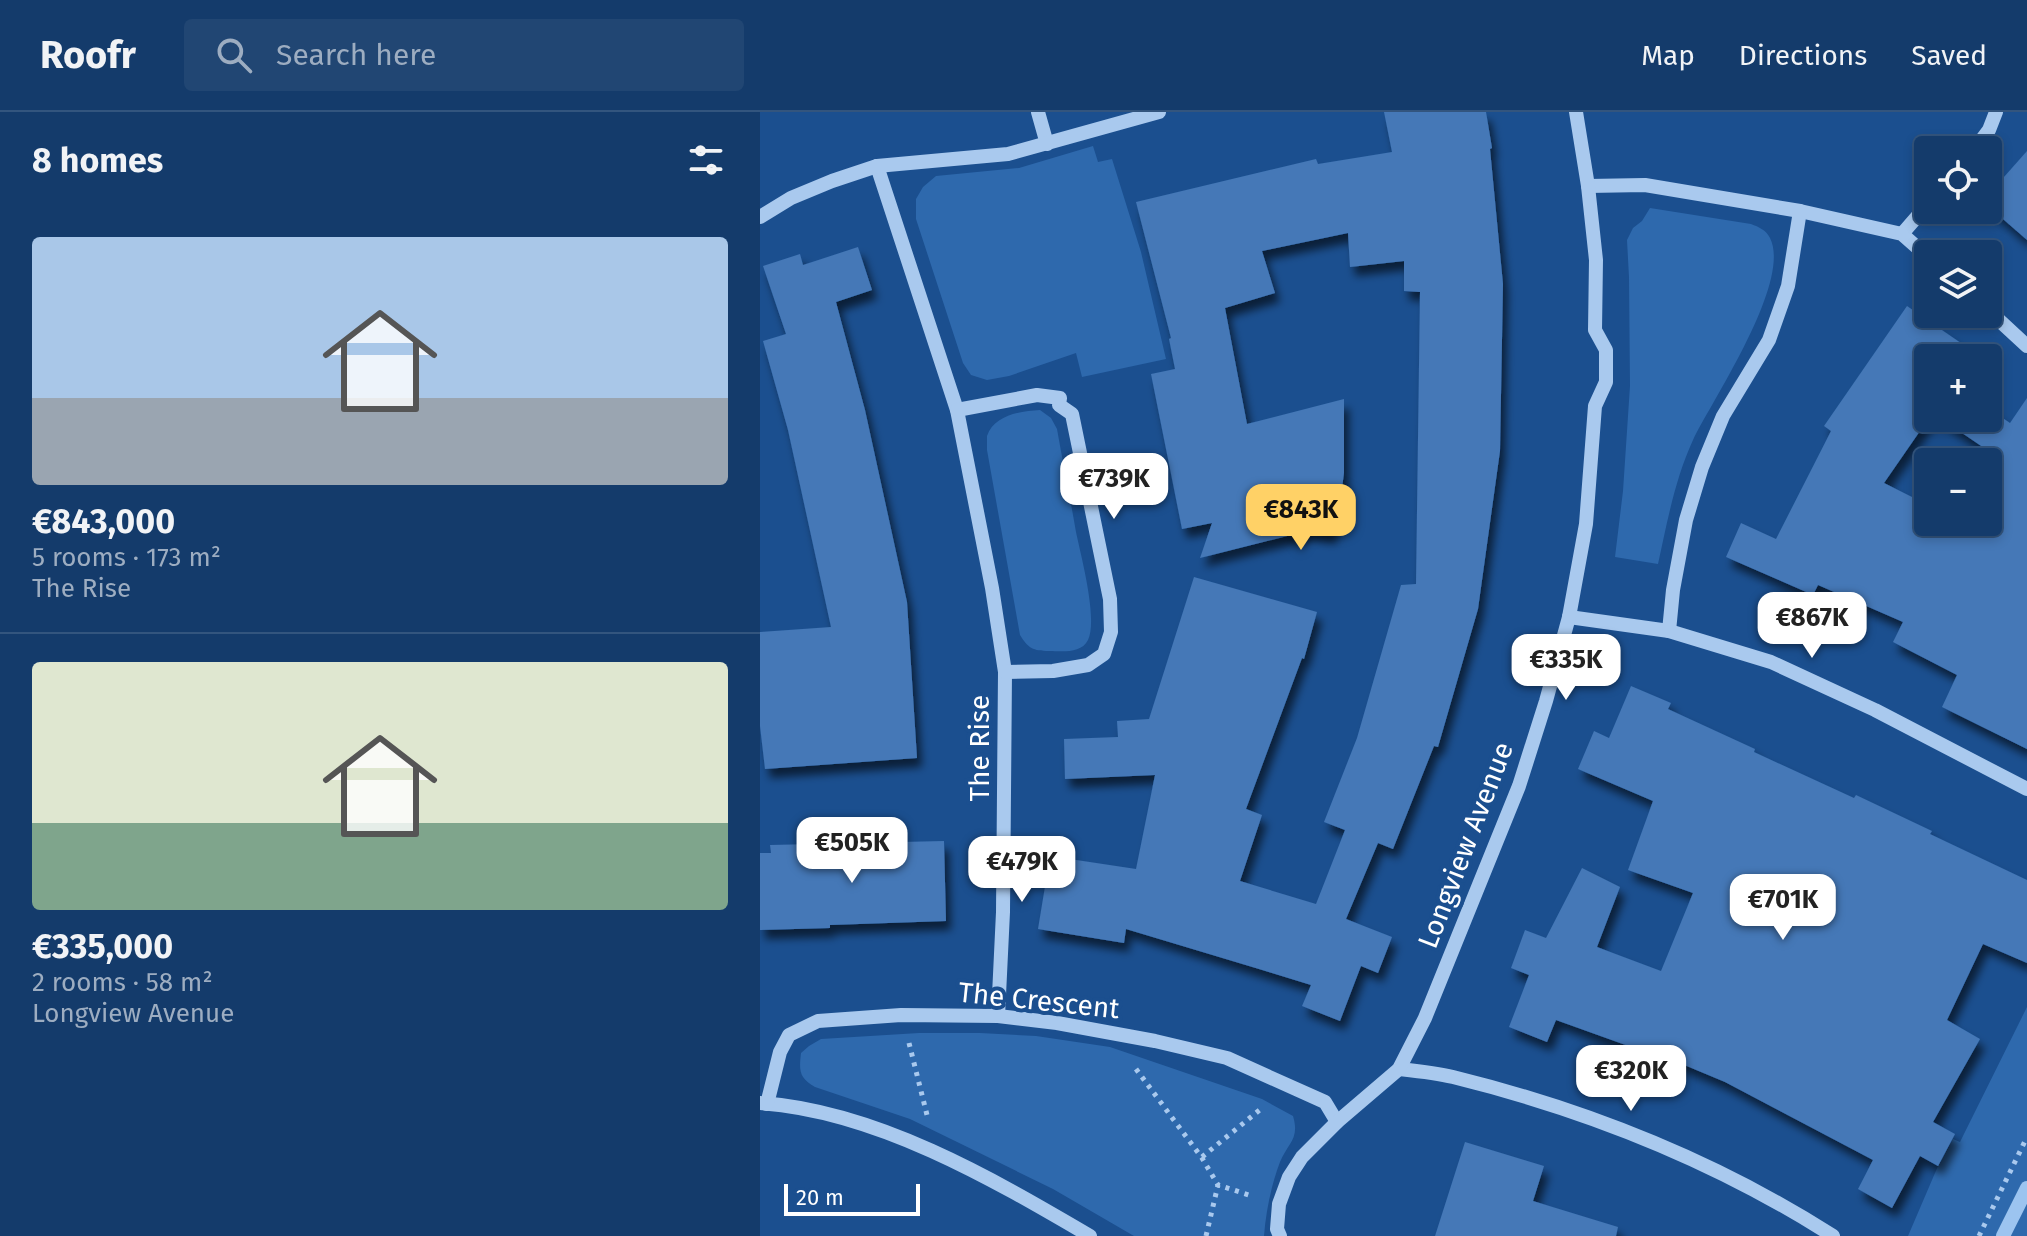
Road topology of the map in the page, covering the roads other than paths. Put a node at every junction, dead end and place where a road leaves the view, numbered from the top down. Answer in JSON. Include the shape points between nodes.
{"nodes":[{"id":1,"x":1038,"y":112,"type":"edge"},
{"id":2,"x":1159,"y":112,"type":"edge"},
{"id":3,"x":1576,"y":112,"type":"edge"},
{"id":4,"x":1996,"y":112,"type":"edge"},
{"id":5,"x":1984,"y":136,"type":"edge"},
{"id":6,"x":1047,"y":144,"type":"junction"},
{"id":7,"x":877,"y":166,"type":"junction"},
{"id":8,"x":1588,"y":186,"type":"junction"},
{"id":9,"x":1800,"y":211,"type":"junction"},
{"id":10,"x":760,"y":217,"type":"edge"},
{"id":11,"x":1914,"y":220,"type":"edge"},
{"id":12,"x":1902,"y":234,"type":"junction"},
{"id":13,"x":1914,"y":245,"type":"edge"},
{"id":14,"x":2002,"y":323,"type":"edge"},
{"id":15,"x":2027,"y":346,"type":"edge"},
{"id":16,"x":957,"y":410,"type":"junction"},
{"id":17,"x":1569,"y":617,"type":"junction"},
{"id":18,"x":1669,"y":631,"type":"junction"},
{"id":19,"x":1005,"y":672,"type":"junction"},
{"id":20,"x":2027,"y":789,"type":"edge"},
{"id":21,"x":998,"y":1016,"type":"junction"},
{"id":22,"x":1399,"y":1069,"type":"junction"},
{"id":23,"x":764,"y":1103,"type":"edge"},
{"id":24,"x":1337,"y":1122,"type":"junction"},
{"id":25,"x":1090,"y":1236,"type":"edge"},
{"id":26,"x":1280,"y":1236,"type":"edge"},
{"id":27,"x":1833,"y":1236,"type":"edge"}],
"edges":[{"from":1,"to":6,"type":"street"},
{"from":2,"to":6,"type":"street"},
{"from":3,"to":8,"type":"street","name":"Longview Avenue"},
{"from":4,"to":5,"type":"street"},
{"from":6,"to":7,"type":"street","via":[[1008,154]]},
{"from":7,"to":10,"type":"street","via":[[791,198]]},
{"from":7,"to":16,"type":"street","name":"The Rise"},
{"from":8,"to":9,"type":"street","via":[[1645,185]]},
{"from":8,"to":17,"type":"street","name":"Longview Avenue","via":[[1596,260],[1595,330],[1606,350],[1606,382],[1595,406],[1586,524]]},
{"from":9,"to":12,"type":"street"},
{"from":9,"to":18,"type":"street","via":[[1788,286],[1769,340],[1723,416],[1702,467],[1686,520]]},
{"from":11,"to":12,"type":"street"},
{"from":12,"to":13,"type":"street"},
{"from":14,"to":15,"type":"street"},
{"from":16,"to":19,"type":"street","name":"The Rise"},
{"from":16,"to":19,"type":"street","name":"The Rise","via":[[1037,395],[1060,398],[1059,405],[1072,414],[1110,599],[1111,632],[1104,654],[1088,665]]},
{"from":17,"to":18,"type":"street"},
{"from":17,"to":22,"type":"street","name":"Longview Avenue","via":[[1519,786],[1425,1018]]},
{"from":18,"to":20,"type":"street","via":[[1771,662]]},
{"from":19,"to":21,"type":"street","name":"The Rise"},
{"from":21,"to":23,"type":"street","name":"The Crescent","via":[[818,1021],[789,1035]]},
{"from":21,"to":24,"type":"street","name":"The Crescent","via":[[1227,1058],[1325,1102]]},
{"from":22,"to":24,"type":"street","name":"Longview Avenue"},
{"from":22,"to":27,"type":"street","via":[[1451,1076],[1650,1140]]},
{"from":23,"to":25,"type":"street","name":"The Crescent","via":[[845,1117],[937,1153]]},
{"from":24,"to":26,"type":"street","name":"Longview Avenue","via":[[1289,1177],[1279,1204]]}]}
